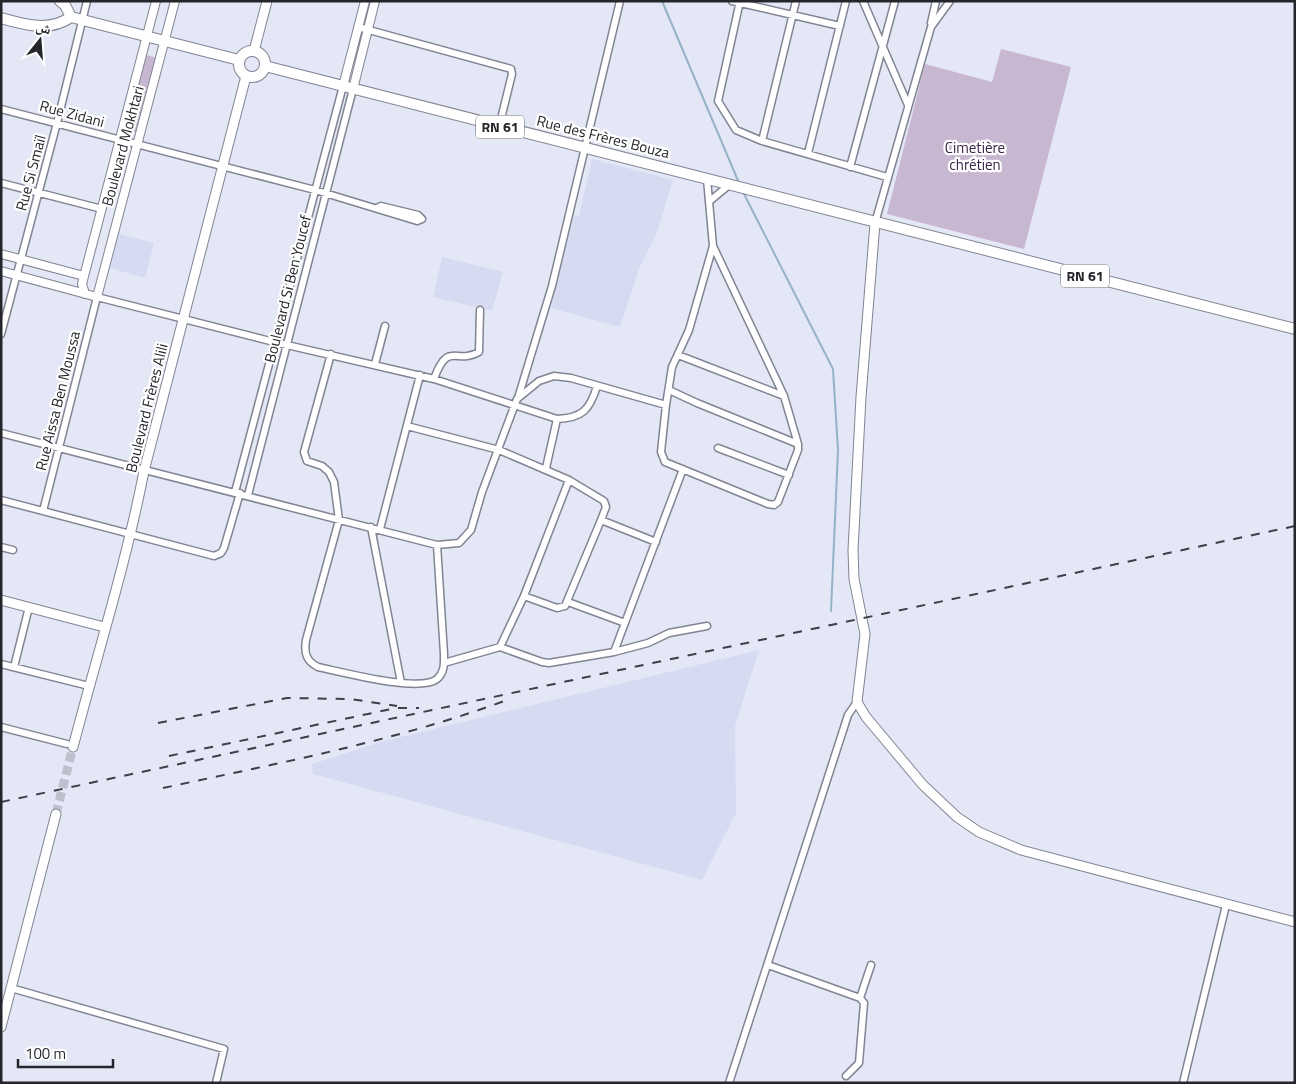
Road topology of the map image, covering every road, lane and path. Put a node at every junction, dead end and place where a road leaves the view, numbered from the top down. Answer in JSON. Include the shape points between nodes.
{"nodes":[{"id":1,"x":60,"y":1,"type":"edge"},
{"id":2,"x":87,"y":1,"type":"edge"},
{"id":3,"x":156,"y":1,"type":"edge"},
{"id":4,"x":175,"y":1,"type":"edge"},
{"id":5,"x":267,"y":1,"type":"edge"},
{"id":6,"x":365,"y":1,"type":"edge"},
{"id":7,"x":375,"y":1,"type":"edge"},
{"id":8,"x":620,"y":1,"type":"edge"},
{"id":9,"x":732,"y":1,"type":"edge"},
{"id":10,"x":796,"y":1,"type":"edge"},
{"id":11,"x":846,"y":1,"type":"edge"},
{"id":12,"x":863,"y":1,"type":"edge"},
{"id":13,"x":895,"y":1,"type":"edge"},
{"id":14,"x":936,"y":1,"type":"edge"},
{"id":15,"x":950,"y":1,"type":"edge"},
{"id":16,"x":740,"y":2,"type":"edge"},
{"id":17,"x":792,"y":15,"type":"junction"},
{"id":18,"x":71,"y":17,"type":"junction"},
{"id":19,"x":1,"y":18,"type":"edge"},
{"id":20,"x":82,"y":18,"type":"junction"},
{"id":21,"x":840,"y":26,"type":"junction"},
{"id":22,"x":931,"y":26,"type":"junction"},
{"id":23,"x":358,"y":27,"type":"junction"},
{"id":24,"x":368,"y":30,"type":"junction"},
{"id":25,"x":147,"y":35,"type":"junction"},
{"id":26,"x":165,"y":40,"type":"junction"},
{"id":27,"x":883,"y":48,"type":"junction"},
{"id":28,"x":254,"y":51,"type":"junction"},
{"id":29,"x":239,"y":60,"type":"junction"},
{"id":30,"x":265,"y":66,"type":"junction"},
{"id":31,"x":246,"y":76,"type":"junction"},
{"id":32,"x":348,"y":88,"type":"junction"},
{"id":33,"x":908,"y":105,"type":"junction"},
{"id":34,"x":1,"y":109,"type":"edge"},
{"id":35,"x":57,"y":123,"type":"junction"},
{"id":36,"x":499,"y":127,"type":"junction"},
{"id":37,"x":120,"y":140,"type":"junction"},
{"id":38,"x":762,"y":141,"type":"junction"},
{"id":39,"x":138,"y":145,"type":"junction"},
{"id":40,"x":585,"y":149,"type":"junction"},
{"id":41,"x":808,"y":153,"type":"junction"},
{"id":42,"x":223,"y":167,"type":"junction"},
{"id":43,"x":850,"y":167,"type":"junction"},
{"id":44,"x":887,"y":177,"type":"junction"},
{"id":45,"x":707,"y":179,"type":"junction"},
{"id":46,"x":1,"y":183,"type":"edge"},
{"id":47,"x":732,"y":186,"type":"junction"},
{"id":48,"x":315,"y":190,"type":"junction"},
{"id":49,"x":39,"y":192,"type":"junction"},
{"id":50,"x":326,"y":194,"type":"junction"},
{"id":51,"x":711,"y":200,"type":"junction"},
{"id":52,"x":378,"y":208,"type":"junction"},
{"id":53,"x":102,"y":209,"type":"junction"},
{"id":54,"x":875,"y":223,"type":"junction"},
{"id":55,"x":713,"y":246,"type":"junction"},
{"id":56,"x":1,"y":254,"type":"edge"},
{"id":57,"x":22,"y":259,"type":"junction"},
{"id":58,"x":1,"y":271,"type":"edge"},
{"id":59,"x":17,"y":276,"type":"junction"},
{"id":60,"x":84,"y":276,"type":"junction"},
{"id":61,"x":85,"y":294,"type":"junction"},
{"id":62,"x":98,"y":297,"type":"junction"},
{"id":63,"x":480,"y":310,"type":"dead end"},
{"id":64,"x":184,"y":319,"type":"junction"},
{"id":65,"x":386,"y":326,"type":"dead end"},
{"id":66,"x":1295,"y":329,"type":"edge"},
{"id":67,"x":1,"y":334,"type":"edge"},
{"id":68,"x":274,"y":342,"type":"junction"},
{"id":69,"x":287,"y":345,"type":"junction"},
{"id":70,"x":331,"y":354,"type":"junction"},
{"id":71,"x":678,"y":354,"type":"junction"},
{"id":72,"x":375,"y":364,"type":"junction"},
{"id":73,"x":420,"y":375,"type":"junction"},
{"id":74,"x":434,"y":379,"type":"junction"},
{"id":75,"x":597,"y":386,"type":"junction"},
{"id":76,"x":669,"y":390,"type":"junction"},
{"id":77,"x":784,"y":396,"type":"junction"},
{"id":78,"x":516,"y":402,"type":"junction"},
{"id":79,"x":666,"y":405,"type":"junction"},
{"id":80,"x":557,"y":419,"type":"junction"},
{"id":81,"x":407,"y":426,"type":"junction"},
{"id":82,"x":1,"y":433,"type":"edge"},
{"id":83,"x":798,"y":444,"type":"junction"},
{"id":84,"x":60,"y":448,"type":"junction"},
{"id":85,"x":718,"y":448,"type":"dead end"},
{"id":86,"x":499,"y":450,"type":"junction"},
{"id":87,"x":546,"y":468,"type":"junction"},
{"id":88,"x":683,"y":469,"type":"junction"},
{"id":89,"x":144,"y":471,"type":"junction"},
{"id":90,"x":789,"y":475,"type":"junction"},
{"id":91,"x":569,"y":480,"type":"junction"},
{"id":92,"x":237,"y":492,"type":"junction"},
{"id":93,"x":248,"y":495,"type":"junction"},
{"id":94,"x":1,"y":500,"type":"edge"},
{"id":95,"x":43,"y":511,"type":"junction"},
{"id":96,"x":339,"y":520,"type":"junction"},
{"id":97,"x":601,"y":520,"type":"junction"},
{"id":98,"x":371,"y":527,"type":"junction"},
{"id":99,"x":380,"y":529,"type":"junction"},
{"id":100,"x":132,"y":535,"type":"junction"},
{"id":101,"x":656,"y":542,"type":"junction"},
{"id":102,"x":441,"y":545,"type":"junction"},
{"id":103,"x":1,"y":547,"type":"edge"},
{"id":104,"x":13,"y":550,"type":"dead end"},
{"id":105,"x":524,"y":596,"type":"junction"},
{"id":106,"x":1,"y":600,"type":"edge"},
{"id":107,"x":568,"y":602,"type":"junction"},
{"id":108,"x":29,"y":607,"type":"junction"},
{"id":109,"x":625,"y":623,"type":"junction"},
{"id":110,"x":708,"y":626,"type":"dead end"},
{"id":111,"x":104,"y":627,"type":"junction"},
{"id":112,"x":500,"y":647,"type":"junction"},
{"id":113,"x":614,"y":652,"type":"junction"},
{"id":114,"x":444,"y":663,"type":"junction"},
{"id":115,"x":1,"y":664,"type":"edge"},
{"id":116,"x":14,"y":667,"type":"junction"},
{"id":117,"x":401,"y":683,"type":"junction"},
{"id":118,"x":89,"y":686,"type":"junction"},
{"id":119,"x":857,"y":702,"type":"junction"},
{"id":120,"x":1,"y":727,"type":"edge"},
{"id":121,"x":70,"y":746,"type":"joint"},
{"id":122,"x":56,"y":814,"type":"tunnel mouth"},
{"id":123,"x":1226,"y":905,"type":"junction"},
{"id":124,"x":1295,"y":922,"type":"edge"},
{"id":125,"x":768,"y":965,"type":"junction"},
{"id":126,"x":871,"y":965,"type":"dead end"},
{"id":127,"x":12,"y":988,"type":"junction"},
{"id":128,"x":860,"y":998,"type":"junction"},
{"id":129,"x":1,"y":1027,"type":"edge"},
{"id":130,"x":846,"y":1076,"type":"dead end"},
{"id":131,"x":216,"y":1083,"type":"edge"},
{"id":132,"x":729,"y":1083,"type":"edge"},
{"id":133,"x":1183,"y":1083,"type":"edge"}],
"edges":[{"from":1,"to":18,"type":"main road"},
{"from":2,"to":20,"type":"street","name":"Rue Si Smaïl"},
{"from":3,"to":25,"type":"street","name":"Boulevard Mokhtari"},
{"from":4,"to":26,"type":"street","name":"Boulevard Mokhtari"},
{"from":5,"to":28,"type":"main road"},
{"from":6,"to":23,"type":"street"},
{"from":7,"to":24,"type":"street"},
{"from":8,"to":40,"type":"street"},
{"from":9,"to":16,"type":"street"},
{"from":10,"to":17,"type":"street"},
{"from":11,"to":21,"type":"street"},
{"from":12,"to":27,"type":"street"},
{"from":13,"to":27,"type":"street"},
{"from":14,"to":22,"type":"street"},
{"from":15,"to":22,"type":"street"},
{"from":16,"to":17,"type":"street"},
{"from":16,"to":38,"type":"street","via":[[718,101],[736,130]]},
{"from":17,"to":21,"type":"street"},
{"from":17,"to":38,"type":"street"},
{"from":18,"to":19,"type":"main road","via":[[61,24],[41,27]]},
{"from":18,"to":20,"type":"main road"},
{"from":20,"to":25,"type":"main road"},
{"from":20,"to":35,"type":"street","name":"Rue Si Smaïl"},
{"from":21,"to":41,"type":"street"},
{"from":22,"to":33,"type":"street"},
{"from":23,"to":24,"type":"street"},
{"from":23,"to":32,"type":"street"},
{"from":24,"to":32,"type":"street"},
{"from":24,"to":36,"type":"street","via":[[511,69]]},
{"from":25,"to":26,"type":"main road"},
{"from":25,"to":37,"type":"street","name":"Boulevard Mokhtari"},
{"from":26,"to":29,"type":"main road"},
{"from":26,"to":39,"type":"street","name":"Boulevard Mokhtari"},
{"from":27,"to":33,"type":"street"},
{"from":27,"to":43,"type":"street"},
{"from":28,"to":29,"type":"main road","via":[[245,53]]},
{"from":28,"to":30,"type":"main road","via":[[263,58]]},
{"from":29,"to":31,"type":"main road","via":[[240,71]]},
{"from":30,"to":31,"type":"main road","via":[[256,77]]},
{"from":30,"to":32,"type":"main road","name":"Rue des Frères Bouza","number":"RN 61"},
{"from":31,"to":42,"type":"main road","name":"Boulevard Frères Alili"},
{"from":32,"to":36,"type":"main road","name":"Rue des Frères Bouza","number":"RN 61"},
{"from":32,"to":48,"type":"street","name":"Boulevard Si Ben Youcef"},
{"from":32,"to":50,"type":"street","name":"Boulevard Si Ben Youcef"},
{"from":33,"to":44,"type":"street"},
{"from":34,"to":35,"type":"street","name":"Rue Zidani"},
{"from":35,"to":37,"type":"street","name":"Rue Zidani"},
{"from":35,"to":49,"type":"street","name":"Rue Si Smaïl"},
{"from":36,"to":40,"type":"main road","name":"Rue des Frères Bouza","number":"RN 61"},
{"from":37,"to":39,"type":"street","name":"Rue Zidani"},
{"from":37,"to":53,"type":"street","name":"Boulevard Mokhtari"},
{"from":38,"to":41,"type":"street"},
{"from":39,"to":42,"type":"street","name":"Rue Zidani"},
{"from":39,"to":62,"type":"street","name":"Boulevard Mokhtari"},
{"from":40,"to":45,"type":"main road","name":"Rue des Frères Bouza","number":"RN 61"},
{"from":40,"to":78,"type":"street","via":[[552,286]]},
{"from":41,"to":43,"type":"street"},
{"from":42,"to":48,"type":"street","name":"Rue Zidani"},
{"from":42,"to":64,"type":"main road","name":"Boulevard Frères Alili"},
{"from":43,"to":44,"type":"street"},
{"from":44,"to":54,"type":"street"},
{"from":45,"to":47,"type":"main road","name":"Rue des Frères Bouza","number":"RN 61"},
{"from":45,"to":51,"type":"street"},
{"from":46,"to":49,"type":"street"},
{"from":47,"to":51,"type":"street"},
{"from":47,"to":54,"type":"main road","name":"Rue des Frères Bouza","number":"RN 61"},
{"from":48,"to":50,"type":"street","name":"Rue Zidani"},
{"from":48,"to":68,"type":"street","name":"Boulevard Si Ben Youcef"},
{"from":49,"to":53,"type":"street"},
{"from":49,"to":57,"type":"street","name":"Rue Si Smaïl"},
{"from":50,"to":52,"type":"street","name":"Rue Zidani"},
{"from":50,"to":69,"type":"street","name":"Boulevard Si Ben Youcef"},
{"from":51,"to":55,"type":"street"},
{"from":52,"to":52,"type":"street","via":[[417,221],[422,219],[418,215]]},
{"from":53,"to":60,"type":"street","name":"Boulevard Mokhtari"},
{"from":54,"to":66,"type":"main road","number":"RN 61"},
{"from":54,"to":119,"type":"main road","via":[[853,550],[854,579],[865,634]]},
{"from":55,"to":71,"type":"street","via":[[695,312]]},
{"from":55,"to":77,"type":"street"},
{"from":56,"to":57,"type":"street"},
{"from":57,"to":59,"type":"street","name":"Rue Si Smaïl"},
{"from":57,"to":60,"type":"street"},
{"from":58,"to":59,"type":"street"},
{"from":59,"to":61,"type":"street"},
{"from":59,"to":67,"type":"street","name":"Rue Si Smaïl"},
{"from":60,"to":61,"type":"street","name":"Boulevard Mokhtari"},
{"from":61,"to":62,"type":"street"},
{"from":62,"to":64,"type":"street"},
{"from":62,"to":84,"type":"street","name":"Rue Aissa Ben Moussa"},
{"from":63,"to":74,"type":"street","via":[[479,352],[449,355],[441,362]]},
{"from":64,"to":68,"type":"street"},
{"from":64,"to":89,"type":"main road","name":"Boulevard Frères Alili"},
{"from":65,"to":72,"type":"street"},
{"from":68,"to":69,"type":"street"},
{"from":68,"to":92,"type":"street","name":"Boulevard Si Ben Youcef"},
{"from":69,"to":70,"type":"street"},
{"from":69,"to":93,"type":"street","name":"Boulevard Si Ben Youcef"},
{"from":70,"to":72,"type":"street"},
{"from":70,"to":96,"type":"street","via":[[304,456],[329,472],[334,482]]},
{"from":71,"to":76,"type":"street","via":[[670,373]]},
{"from":71,"to":77,"type":"street"},
{"from":72,"to":73,"type":"street"},
{"from":73,"to":74,"type":"street"},
{"from":73,"to":81,"type":"street"},
{"from":74,"to":78,"type":"street"},
{"from":75,"to":78,"type":"street","via":[[554,376],[539,382]]},
{"from":75,"to":79,"type":"street"},
{"from":75,"to":80,"type":"street","via":[[588,410],[567,419]]},
{"from":76,"to":79,"type":"street"},
{"from":76,"to":83,"type":"street"},
{"from":77,"to":83,"type":"street"},
{"from":78,"to":80,"type":"street"},
{"from":78,"to":86,"type":"street"},
{"from":79,"to":88,"type":"street","via":[[661,456],[666,462]]},
{"from":80,"to":87,"type":"street"},
{"from":81,"to":86,"type":"street"},
{"from":81,"to":99,"type":"street"},
{"from":82,"to":84,"type":"street"},
{"from":83,"to":90,"type":"street"},
{"from":84,"to":89,"type":"street"},
{"from":84,"to":95,"type":"street","name":"Rue Aissa Ben Moussa"},
{"from":85,"to":90,"type":"street"},
{"from":86,"to":87,"type":"street"},
{"from":86,"to":102,"type":"street","via":[[471,530],[459,544]]},
{"from":87,"to":91,"type":"street"},
{"from":88,"to":90,"type":"street","via":[[771,505],[780,500]]},
{"from":88,"to":101,"type":"street"},
{"from":89,"to":92,"type":"street"},
{"from":89,"to":100,"type":"main road","name":"Boulevard Frères Alili"},
{"from":91,"to":97,"type":"street","via":[[604,500],[606,507]]},
{"from":91,"to":105,"type":"street"},
{"from":92,"to":93,"type":"street"},
{"from":92,"to":100,"type":"street","name":"Boulevard Si Ben Youcef","via":[[224,548],[217,555]]},
{"from":93,"to":96,"type":"street"},
{"from":94,"to":95,"type":"street"},
{"from":95,"to":100,"type":"street"},
{"from":96,"to":98,"type":"street"},
{"from":96,"to":117,"type":"street","via":[[306,640],[307,658],[318,667]]},
{"from":97,"to":101,"type":"street"},
{"from":97,"to":107,"type":"street"},
{"from":98,"to":99,"type":"street"},
{"from":98,"to":117,"type":"street"},
{"from":99,"to":102,"type":"street"},
{"from":100,"to":111,"type":"main road","name":"Boulevard Frères Alili"},
{"from":101,"to":109,"type":"street"},
{"from":102,"to":114,"type":"street"},
{"from":103,"to":104,"type":"street"},
{"from":105,"to":107,"type":"street","via":[[557,608],[563,608]]},
{"from":105,"to":112,"type":"street"},
{"from":106,"to":108,"type":"main road"},
{"from":107,"to":109,"type":"street"},
{"from":108,"to":111,"type":"main road"},
{"from":108,"to":116,"type":"street"},
{"from":109,"to":113,"type":"street"},
{"from":110,"to":113,"type":"street","via":[[669,633],[648,643]]},
{"from":111,"to":118,"type":"main road","name":"Boulevard Frères Alili"},
{"from":112,"to":113,"type":"street","via":[[549,662]]},
{"from":112,"to":114,"type":"street"},
{"from":114,"to":117,"type":"street","via":[[441,674],[430,683]]},
{"from":115,"to":116,"type":"street"},
{"from":116,"to":118,"type":"street"},
{"from":118,"to":121,"type":"main road","name":"Boulevard Frères Alili"},
{"from":119,"to":123,"type":"main road","via":[[923,786],[969,827],[1021,850]]},
{"from":119,"to":125,"type":"street","via":[[848,715]]},
{"from":120,"to":121,"type":"street"},
{"from":122,"to":127,"type":"main road"},
{"from":123,"to":124,"type":"main road"},
{"from":123,"to":133,"type":"street"},
{"from":125,"to":128,"type":"street"},
{"from":125,"to":132,"type":"street"},
{"from":126,"to":128,"type":"street"},
{"from":127,"to":129,"type":"main road"},
{"from":127,"to":131,"type":"street","via":[[224,1049]]},
{"from":128,"to":130,"type":"street","via":[[865,1008],[859,1062]]}]}
